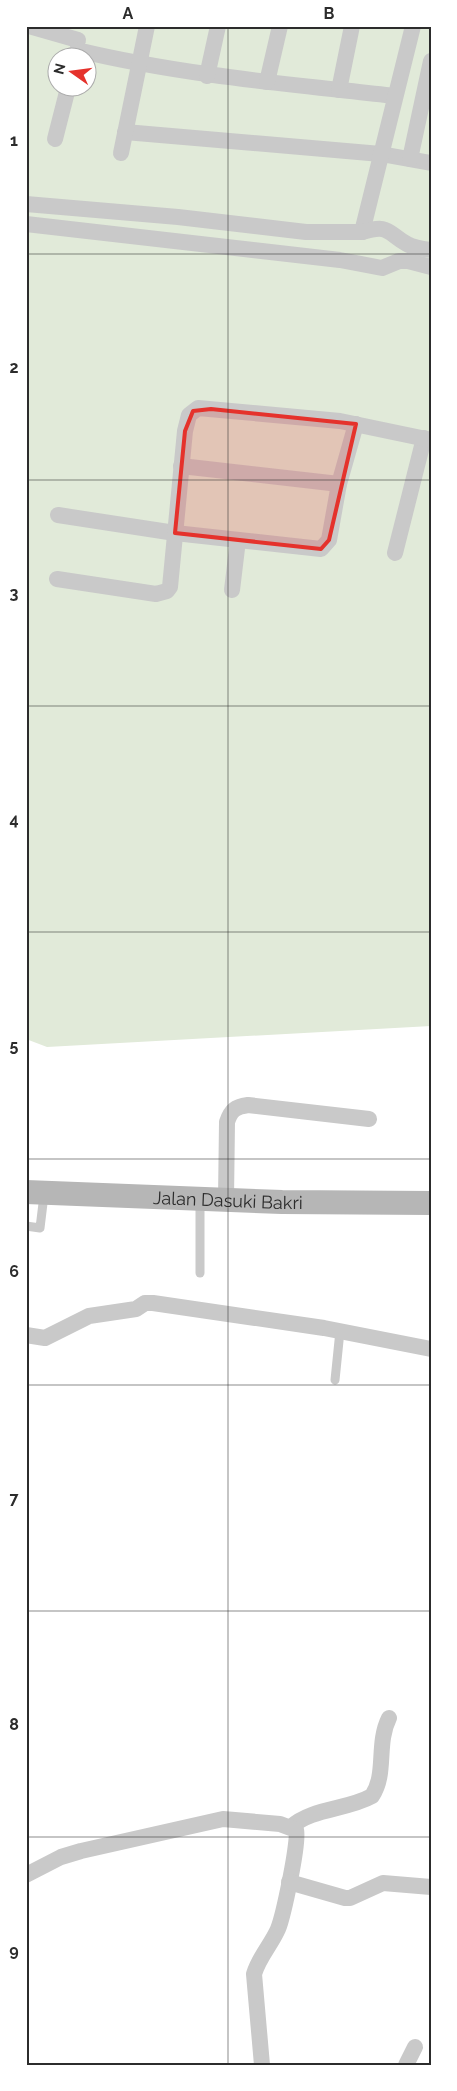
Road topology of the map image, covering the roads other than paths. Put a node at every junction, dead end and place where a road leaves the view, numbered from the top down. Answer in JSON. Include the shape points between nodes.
{"nodes":[{"id":1,"x":29,"y":26,"type":"edge"},
{"id":2,"x":147,"y":26,"type":"edge"},
{"id":3,"x":218,"y":26,"type":"edge"},
{"id":4,"x":280,"y":26,"type":"edge"},
{"id":5,"x":352,"y":26,"type":"edge"},
{"id":6,"x":413,"y":26,"type":"edge"},
{"id":7,"x":78,"y":43,"type":"edge"},
{"id":8,"x":431,"y":61,"type":"edge"},
{"id":9,"x":138,"y":65,"type":"junction"},
{"id":10,"x":207,"y":76,"type":"junction"},
{"id":11,"x":267,"y":82,"type":"junction"},
{"id":12,"x":339,"y":90,"type":"junction"},
{"id":13,"x":395,"y":96,"type":"junction"},
{"id":14,"x":65,"y":98,"type":"edge"},
{"id":15,"x":125,"y":132,"type":"junction"},
{"id":16,"x":55,"y":139,"type":"dead end"},
{"id":17,"x":121,"y":153,"type":"dead end"},
{"id":18,"x":381,"y":154,"type":"junction"},
{"id":19,"x":410,"y":159,"type":"junction"},
{"id":20,"x":431,"y":162,"type":"edge"},
{"id":21,"x":26,"y":204,"type":"edge"},
{"id":22,"x":26,"y":224,"type":"edge"},
{"id":23,"x":362,"y":232,"type":"junction"},
{"id":24,"x":431,"y":250,"type":"edge"},
{"id":25,"x":431,"y":267,"type":"edge"},
{"id":26,"x":356,"y":424,"type":"junction"},
{"id":27,"x":427,"y":439,"type":"edge"},
{"id":28,"x":181,"y":466,"type":"junction"},
{"id":29,"x":340,"y":484,"type":"junction"},
{"id":30,"x":58,"y":515,"type":"dead end"},
{"id":31,"x":175,"y":533,"type":"junction"},
{"id":32,"x":238,"y":540,"type":"junction"},
{"id":33,"x":395,"y":553,"type":"dead end"},
{"id":34,"x":57,"y":579,"type":"dead end"},
{"id":35,"x":232,"y":590,"type":"dead end"},
{"id":36,"x":369,"y":1119,"type":"dead end"},
{"id":37,"x":35,"y":1193,"type":"edge"},
{"id":38,"x":200,"y":1198,"type":"junction"},
{"id":39,"x":226,"y":1199,"type":"junction"},
{"id":40,"x":431,"y":1203,"type":"edge"},
{"id":41,"x":26,"y":1226,"type":"edge"},
{"id":42,"x":200,"y":1273,"type":"dead end"},
{"id":43,"x":340,"y":1331,"type":"junction"},
{"id":44,"x":26,"y":1335,"type":"edge"},
{"id":45,"x":431,"y":1349,"type":"edge"},
{"id":46,"x":335,"y":1380,"type":"dead end"},
{"id":47,"x":389,"y":1718,"type":"dead end"},
{"id":48,"x":291,"y":1827,"type":"junction"},
{"id":49,"x":26,"y":1875,"type":"edge"},
{"id":50,"x":289,"y":1882,"type":"junction"},
{"id":51,"x":431,"y":1887,"type":"edge"},
{"id":52,"x":415,"y":2047,"type":"dead end"},
{"id":53,"x":262,"y":2065,"type":"edge"},
{"id":54,"x":406,"y":2065,"type":"edge"}],
"edges":[{"from":1,"to":7,"type":"street"},
{"from":2,"to":9,"type":"street"},
{"from":3,"to":10,"type":"street"},
{"from":4,"to":11,"type":"street"},
{"from":5,"to":12,"type":"street"},
{"from":6,"to":13,"type":"street"},
{"from":7,"to":9,"type":"street"},
{"from":8,"to":19,"type":"street"},
{"from":9,"to":10,"type":"street"},
{"from":9,"to":15,"type":"street"},
{"from":10,"to":11,"type":"street"},
{"from":11,"to":12,"type":"street"},
{"from":12,"to":13,"type":"street"},
{"from":13,"to":18,"type":"street"},
{"from":14,"to":16,"type":"street"},
{"from":15,"to":17,"type":"street"},
{"from":15,"to":18,"type":"street"},
{"from":18,"to":19,"type":"street"},
{"from":18,"to":23,"type":"street"},
{"from":19,"to":20,"type":"street"},
{"from":21,"to":23,"type":"street","via":[[306,232]]},
{"from":22,"to":25,"type":"street","via":[[340,260],[382,268],[399,261]]},
{"from":23,"to":24,"type":"street","via":[[375,228],[389,230],[407,244]]},
{"from":26,"to":27,"type":"street"},
{"from":26,"to":28,"type":"street","via":[[198,408],[187,422]]},
{"from":26,"to":29,"type":"street"},
{"from":27,"to":33,"type":"street"},
{"from":28,"to":29,"type":"street"},
{"from":28,"to":31,"type":"street"},
{"from":29,"to":32,"type":"street","via":[[329,540],[321,549]]},
{"from":30,"to":31,"type":"street"},
{"from":31,"to":32,"type":"street"},
{"from":31,"to":34,"type":"street","via":[[170,587],[162,594]]},
{"from":32,"to":35,"type":"street"},
{"from":36,"to":39,"type":"street","via":[[248,1105],[236,1107],[227,1122]]},
{"from":37,"to":38,"type":"main road","name":"Jalan Dasuki Bakri"},
{"from":37,"to":41,"type":"lane","via":[[40,1228]]},
{"from":38,"to":39,"type":"main road","name":"Jalan Dasuki Bakri"},
{"from":38,"to":42,"type":"lane"},
{"from":39,"to":40,"type":"main road","name":"Jalan Dasuki Bakri"},
{"from":43,"to":44,"type":"street","via":[[146,1303],[136,1309],[88,1316],[45,1338]]},
{"from":43,"to":45,"type":"street"},
{"from":43,"to":46,"type":"lane"},
{"from":47,"to":48,"type":"street","via":[[381,1737],[379,1781],[372,1796],[299,1819]]},
{"from":48,"to":49,"type":"street","via":[[218,1820],[81,1851]]},
{"from":48,"to":50,"type":"street","via":[[296,1830],[297,1837]]},
{"from":50,"to":51,"type":"street","via":[[345,1898],[383,1883]]},
{"from":50,"to":53,"type":"street","via":[[278,1928],[254,1974]]},
{"from":52,"to":54,"type":"street"}]}
